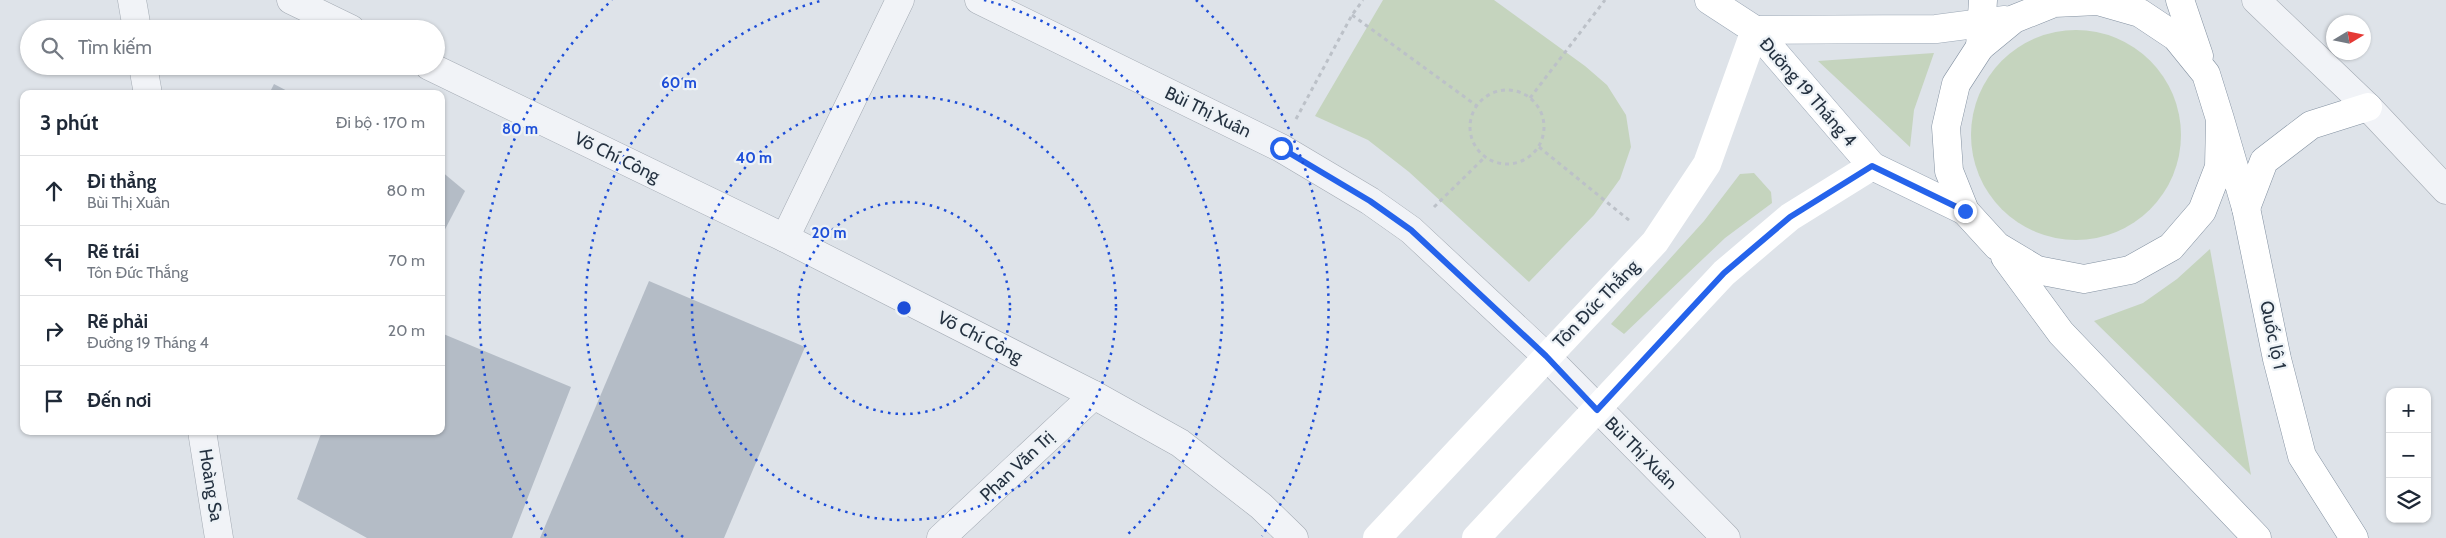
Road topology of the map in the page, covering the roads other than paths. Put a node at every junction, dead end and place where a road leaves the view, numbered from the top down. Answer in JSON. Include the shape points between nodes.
{"nodes":[{"id":1,"x":132,"y":0,"type":"edge"},
{"id":2,"x":291,"y":0,"type":"edge"},
{"id":3,"x":900,"y":0,"type":"edge"},
{"id":4,"x":979,"y":0,"type":"edge"},
{"id":5,"x":1709,"y":0,"type":"edge"},
{"id":6,"x":2180,"y":0,"type":"edge"},
{"id":7,"x":2256,"y":0,"type":"edge"},
{"id":8,"x":135,"y":20,"type":"edge"},
{"id":9,"x":332,"y":20,"type":"edge"},
{"id":10,"x":1982,"y":24,"type":"edge"},
{"id":11,"x":1755,"y":30,"type":"junction"},
{"id":12,"x":445,"y":74,"type":"edge"},
{"id":13,"x":2206,"y":74,"type":"junction"},
{"id":14,"x":145,"y":75,"type":"edge"},
{"id":15,"x":147,"y":90,"type":"edge"},
{"id":16,"x":2368,"y":107,"type":"junction"},
{"id":17,"x":2220,"y":119,"type":"junction"},
{"id":18,"x":1872,"y":166,"type":"junction"},
{"id":19,"x":2446,"y":190,"type":"edge"},
{"id":20,"x":2246,"y":208,"type":"junction"},
{"id":21,"x":1965,"y":211,"type":"junction"},
{"id":22,"x":785,"y":238,"type":"junction"},
{"id":23,"x":1997,"y":246,"type":"junction"},
{"id":24,"x":1546,"y":356,"type":"junction"},
{"id":25,"x":1094,"y":395,"type":"junction"},
{"id":26,"x":1597,"y":410,"type":"junction"},
{"id":27,"x":203,"y":435,"type":"edge"},
{"id":28,"x":219,"y":538,"type":"edge"},
{"id":29,"x":941,"y":538,"type":"edge"},
{"id":30,"x":1294,"y":538,"type":"edge"},
{"id":31,"x":1377,"y":538,"type":"edge"},
{"id":32,"x":1476,"y":538,"type":"edge"},
{"id":33,"x":1726,"y":538,"type":"edge"},
{"id":34,"x":2257,"y":538,"type":"edge"},
{"id":35,"x":2354,"y":538,"type":"edge"}],
"edges":[{"from":1,"to":8,"type":"street"},
{"from":2,"to":9,"type":"street"},
{"from":3,"to":22,"type":"street"},
{"from":4,"to":24,"type":"street","name":"Bùi Thị Xuân","via":[[1281,148],[1370,201],[1411,230]]},
{"from":5,"to":11,"type":"main road","name":"Đường 19 Tháng 4"},
{"from":6,"to":13,"type":"main road","name":"Quốc lộ 1"},
{"from":7,"to":16,"type":"street"},
{"from":10,"to":11,"type":"main road","name":"Đường 19 Tháng 4","via":[[1936,29]]},
{"from":10,"to":13,"type":"main road","via":[[2014,19],[2054,3],[2098,1],[2140,13],[2176,37]]},
{"from":10,"to":21,"type":"main road","via":[[1956,84],[1946,127],[1949,171]]},
{"from":11,"to":18,"type":"main road","name":"Đường 19 Tháng 4"},
{"from":11,"to":24,"type":"main road","name":"Tôn Đức Thắng","via":[[1707,164],[1655,242]]},
{"from":12,"to":22,"type":"street","name":"Võ Chí Công"},
{"from":13,"to":17,"type":"main road","name":"Quốc lộ 1"},
{"from":14,"to":15,"type":"street"},
{"from":16,"to":19,"type":"street"},
{"from":16,"to":20,"type":"main road","via":[[2311,125],[2264,161]]},
{"from":17,"to":20,"type":"main road","name":"Quốc lộ 1"},
{"from":17,"to":23,"type":"main road","via":[[2219,167],[2202,211],[2171,247],[2130,270],[2084,279],[2037,270]]},
{"from":18,"to":21,"type":"main road","name":"Đường 19 Tháng 4"},
{"from":18,"to":26,"type":"main road","via":[[1790,217],[1724,273]]},
{"from":20,"to":35,"type":"main road","name":"Quốc lộ 1","via":[[2277,359],[2302,456]]},
{"from":21,"to":23,"type":"main road"},
{"from":22,"to":25,"type":"street","name":"Võ Chí Công"},
{"from":23,"to":34,"type":"main road","via":[[2061,333]]},
{"from":24,"to":26,"type":"street","name":"Bùi Thị Xuân"},
{"from":24,"to":31,"type":"main road","name":"Tôn Đức Thắng"},
{"from":25,"to":29,"type":"street","name":"Phan Văn Trị"},
{"from":25,"to":30,"type":"street","name":"Võ Chí Công","via":[[1180,443],[1261,506]]},
{"from":26,"to":32,"type":"main road"},
{"from":26,"to":33,"type":"street","name":"Bùi Thị Xuân"},
{"from":27,"to":28,"type":"street","name":"Hoàng Sa"}]}
